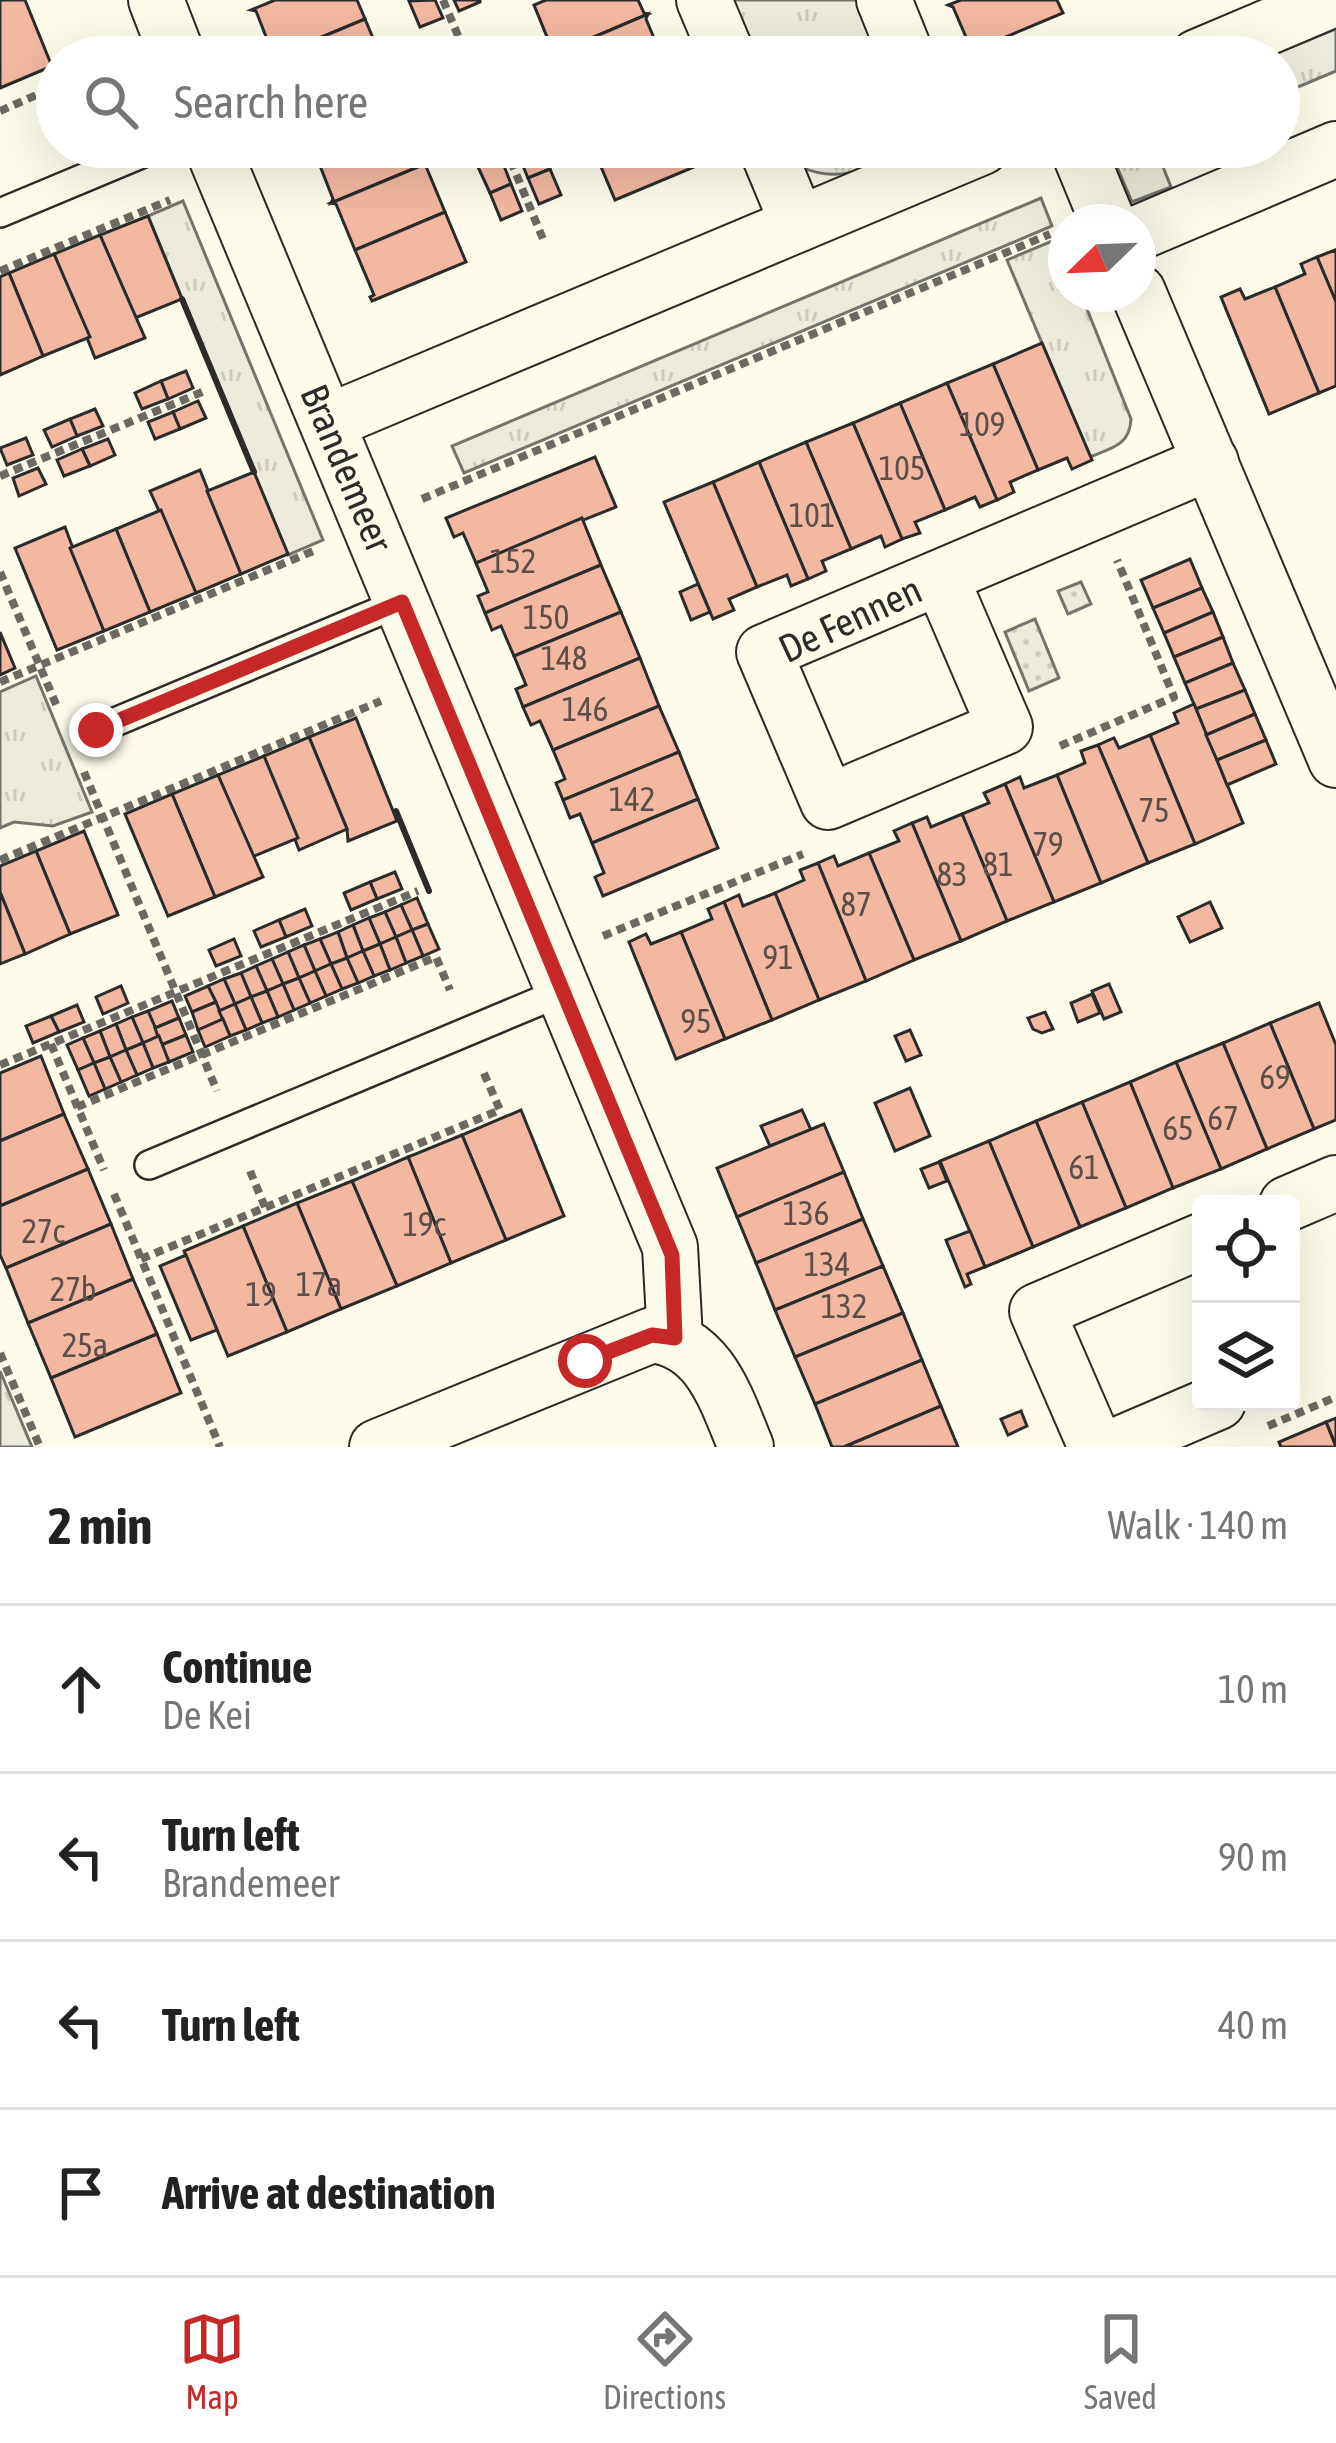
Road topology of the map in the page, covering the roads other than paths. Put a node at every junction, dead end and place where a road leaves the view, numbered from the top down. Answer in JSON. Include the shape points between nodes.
{"nodes":[{"id":1,"x":156,"y":0,"type":"edge"},
{"id":2,"x":704,"y":0,"type":"edge"},
{"id":3,"x":884,"y":0,"type":"edge"},
{"id":4,"x":1332,"y":0,"type":"edge"},
{"id":5,"x":170,"y":36,"type":"edge"},
{"id":6,"x":719,"y":36,"type":"edge"},
{"id":7,"x":899,"y":36,"type":"edge"},
{"id":8,"x":1247,"y":36,"type":"edge"},
{"id":9,"x":1336,"y":149,"type":"edge"},
{"id":10,"x":1300,"y":164,"type":"edge"},
{"id":11,"x":108,"y":168,"type":"edge"},
{"id":12,"x":775,"y":168,"type":"edge"},
{"id":13,"x":923,"y":168,"type":"edge"},
{"id":14,"x":1086,"y":168,"type":"edge"},
{"id":15,"x":1291,"y":168,"type":"edge"},
{"id":16,"x":201,"y":169,"type":"edge"},
{"id":17,"x":1101,"y":204,"type":"edge"},
{"id":18,"x":0,"y":213,"type":"edge"},
{"id":19,"x":799,"y":224,"type":"junction"},
{"id":20,"x":1156,"y":225,"type":"edge"},
{"id":21,"x":1147,"y":312,"type":"edge"},
{"id":22,"x":328,"y":422,"type":"junction"},
{"id":23,"x":1211,"y":462,"type":"junction"},
{"id":24,"x":941,"y":578,"type":"junction"},
{"id":25,"x":402,"y":602,"type":"junction"},
{"id":26,"x":96,"y":730,"type":"dead end"},
{"id":27,"x":1336,"y":760,"type":"edge"},
{"id":28,"x":564,"y":992,"type":"junction"},
{"id":29,"x":149,"y":1165,"type":"dead end"},
{"id":30,"x":1336,"y":1183,"type":"edge"},
{"id":31,"x":1300,"y":1198,"type":"edge"},
{"id":32,"x":1192,"y":1245,"type":"edge"},
{"id":33,"x":675,"y":1338,"type":"junction"},
{"id":34,"x":1198,"y":1411,"type":"edge"},
{"id":35,"x":377,"y":1447,"type":"edge"},
{"id":36,"x":746,"y":1447,"type":"edge"},
{"id":37,"x":1096,"y":1447,"type":"edge"},
{"id":38,"x":1113,"y":1447,"type":"edge"}],
"edges":[{"from":1,"to":5,"type":"street"},
{"from":2,"to":6,"type":"street"},
{"from":3,"to":7,"type":"street"},
{"from":4,"to":8,"type":"street"},
{"from":9,"to":10,"type":"street"},
{"from":11,"to":18,"type":"lane"},
{"from":12,"to":19,"type":"street"},
{"from":13,"to":19,"type":"street"},
{"from":14,"to":17,"type":"street"},
{"from":15,"to":20,"type":"street"},
{"from":16,"to":22,"type":"street","name":"Brandemeer"},
{"from":19,"to":22,"type":"street"},
{"from":21,"to":23,"type":"street"},
{"from":22,"to":25,"type":"street","name":"Brandemeer"},
{"from":23,"to":24,"type":"street","name":"De Fennen"},
{"from":23,"to":27,"type":"street"},
{"from":24,"to":24,"type":"street","name":"De Fennen","via":[[764,652],[828,802],[1005,727]]},
{"from":25,"to":26,"type":"lane"},
{"from":25,"to":28,"type":"street","name":"Brandemeer"},
{"from":28,"to":29,"type":"lane"},
{"from":28,"to":33,"type":"street","name":"Brandemeer","via":[[670,1247]]},
{"from":30,"to":31,"type":"street"},
{"from":32,"to":37,"type":"street","via":[[1037,1311]]},
{"from":33,"to":35,"type":"street","via":[[629,1341]]},
{"from":33,"to":36,"type":"street","via":[[711,1370]]},
{"from":34,"to":38,"type":"street"}]}
